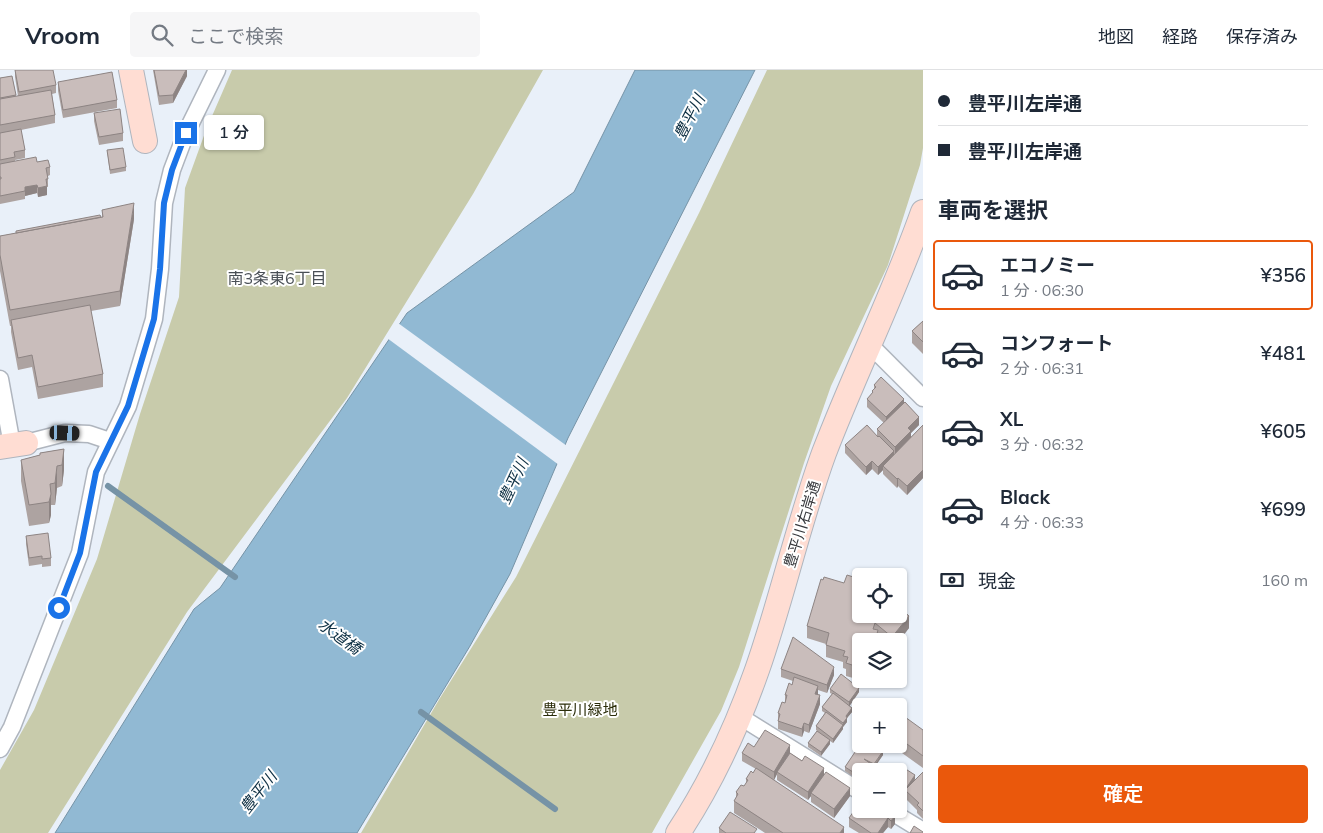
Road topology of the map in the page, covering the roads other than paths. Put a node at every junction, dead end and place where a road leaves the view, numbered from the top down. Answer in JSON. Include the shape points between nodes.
{"nodes":[{"id":1,"x":131,"y":70,"type":"edge"},
{"id":2,"x":217,"y":70,"type":"edge"},
{"id":3,"x":145,"y":141,"type":"dead end"},
{"id":4,"x":923,"y":212,"type":"edge"},
{"id":5,"x":870,"y":345,"type":"junction"},
{"id":6,"x":0,"y":379,"type":"edge"},
{"id":7,"x":923,"y":398,"type":"edge"},
{"id":8,"x":110,"y":441,"type":"junction"},
{"id":9,"x":13,"y":445,"type":"edge"},
{"id":10,"x":739,"y":716,"type":"junction"},
{"id":11,"x":0,"y":749,"type":"edge"},
{"id":12,"x":852,"y":786,"type":"edge"},
{"id":13,"x":902,"y":818,"type":"edge"},
{"id":14,"x":923,"y":831,"type":"edge"},
{"id":15,"x":678,"y":833,"type":"edge"}],
"edges":[{"from":1,"to":3,"type":"street"},
{"from":2,"to":8,"type":"street","via":[[172,170],[164,203],[154,319],[128,406]]},
{"from":4,"to":5,"type":"street","name":"豊平川右岸通"},
{"from":5,"to":7,"type":"street"},
{"from":5,"to":10,"type":"street","name":"豊平川右岸通","via":[[824,454],[757,670]]},
{"from":6,"to":9,"type":"street"},
{"from":8,"to":9,"type":"street","via":[[89,434],[65,433]]},
{"from":8,"to":11,"type":"street","via":[[96,472],[80,553],[12,727]]},
{"from":10,"to":12,"type":"street"},
{"from":10,"to":15,"type":"street","name":"豊平川右岸通","via":[[713,772]]},
{"from":13,"to":14,"type":"street"}]}
